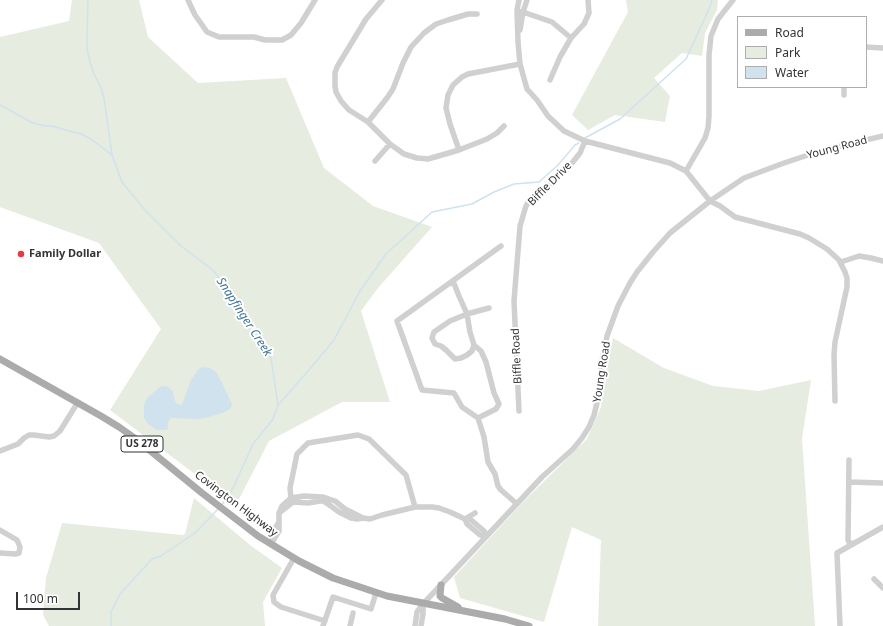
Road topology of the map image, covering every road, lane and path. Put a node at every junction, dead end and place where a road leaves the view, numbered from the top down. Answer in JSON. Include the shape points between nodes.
{"nodes":[{"id":1,"x":188,"y":0,"type":"edge"},
{"id":2,"x":316,"y":0,"type":"edge"},
{"id":3,"x":382,"y":0,"type":"edge"},
{"id":4,"x":519,"y":0,"type":"edge"},
{"id":5,"x":527,"y":0,"type":"edge"},
{"id":6,"x":588,"y":0,"type":"edge"},
{"id":7,"x":733,"y":0,"type":"edge"},
{"id":8,"x":517,"y":10,"type":"junction"},
{"id":9,"x":523,"y":12,"type":"junction"},
{"id":10,"x":477,"y":14,"type":"dead end"},
{"id":11,"x":572,"y":38,"type":"junction"},
{"id":12,"x":518,"y":42,"type":"junction"},
{"id":13,"x":867,"y":48,"type":"edge"},
{"id":14,"x":883,"y":48,"type":"edge"},
{"id":15,"x":520,"y":64,"type":"junction"},
{"id":16,"x":550,"y":80,"type":"dead end"},
{"id":17,"x":844,"y":88,"type":"edge"},
{"id":18,"x":844,"y":95,"type":"dead end"},
{"id":19,"x":368,"y":122,"type":"junction"},
{"id":20,"x":504,"y":126,"type":"dead end"},
{"id":21,"x":883,"y":136,"type":"edge"},
{"id":22,"x":585,"y":142,"type":"junction"},
{"id":23,"x":390,"y":144,"type":"junction"},
{"id":24,"x":459,"y":150,"type":"junction"},
{"id":25,"x":375,"y":161,"type":"dead end"},
{"id":26,"x":686,"y":172,"type":"junction"},
{"id":27,"x":710,"y":201,"type":"junction"},
{"id":28,"x":501,"y":246,"type":"dead end"},
{"id":29,"x":883,"y":261,"type":"edge"},
{"id":30,"x":841,"y":262,"type":"junction"},
{"id":31,"x":453,"y":281,"type":"junction"},
{"id":32,"x":514,"y":301,"type":"joint"},
{"id":33,"x":489,"y":308,"type":"dead end"},
{"id":34,"x":467,"y":314,"type":"junction"},
{"id":35,"x":474,"y":345,"type":"junction"},
{"id":36,"x":0,"y":359,"type":"edge"},
{"id":37,"x":835,"y":401,"type":"dead end"},
{"id":38,"x":78,"y":402,"type":"junction"},
{"id":39,"x":519,"y":410,"type":"dead end"},
{"id":40,"x":478,"y":418,"type":"junction"},
{"id":41,"x":0,"y":451,"type":"edge"},
{"id":42,"x":849,"y":460,"type":"dead end"},
{"id":43,"x":849,"y":482,"type":"junction"},
{"id":44,"x":883,"y":483,"type":"edge"},
{"id":45,"x":292,"y":500,"type":"junction"},
{"id":46,"x":517,"y":504,"type":"junction"},
{"id":47,"x":415,"y":507,"type":"junction"},
{"id":48,"x":475,"y":513,"type":"dead end"},
{"id":49,"x":465,"y":519,"type":"junction"},
{"id":50,"x":883,"y":527,"type":"edge"},
{"id":51,"x":0,"y":530,"type":"edge"},
{"id":52,"x":487,"y":536,"type":"junction"},
{"id":53,"x":269,"y":543,"type":"junction"},
{"id":54,"x":855,"y":543,"type":"junction"},
{"id":55,"x":0,"y":553,"type":"edge"},
{"id":56,"x":294,"y":558,"type":"junction"},
{"id":57,"x":874,"y":579,"type":"dead end"},
{"id":58,"x":441,"y":585,"type":"junction"},
{"id":59,"x":883,"y":588,"type":"edge"},
{"id":60,"x":376,"y":593,"type":"junction"},
{"id":61,"x":423,"y":604,"type":"junction"},
{"id":62,"x":460,"y":610,"type":"junction"},
{"id":63,"x":353,"y":613,"type":"dead end"},
{"id":64,"x":324,"y":623,"type":"edge"},
{"id":65,"x":350,"y":626,"type":"edge"},
{"id":66,"x":415,"y":626,"type":"edge"},
{"id":67,"x":421,"y":626,"type":"edge"},
{"id":68,"x":529,"y":626,"type":"edge"},
{"id":69,"x":840,"y":626,"type":"edge"}],
"edges":[{"from":1,"to":2,"type":"street","via":[[195,15],[208,32],[219,37],[254,37],[265,40],[282,40],[291,35]]},
{"from":3,"to":19,"type":"street","via":[[366,19],[335,73],[336,92],[341,101],[349,110]]},
{"from":4,"to":8,"type":"street"},
{"from":5,"to":9,"type":"street"},
{"from":6,"to":11,"type":"street","via":[[589,13],[584,24]]},
{"from":7,"to":26,"type":"street","via":[[718,19],[711,36],[708,128]]},
{"from":8,"to":9,"type":"street"},
{"from":8,"to":12,"type":"street"},
{"from":9,"to":11,"type":"street","via":[[552,22]]},
{"from":9,"to":12,"type":"street"},
{"from":10,"to":19,"type":"street","via":[[462,15],[436,24],[424,33],[403,63],[393,89]]},
{"from":11,"to":16,"type":"street"},
{"from":12,"to":15,"type":"street"},
{"from":13,"to":14,"type":"street"},
{"from":15,"to":22,"type":"street","via":[[527,89],[548,116],[564,131]]},
{"from":15,"to":24,"type":"street","via":[[468,74],[453,85],[446,108]]},
{"from":17,"to":18,"type":"street"},
{"from":19,"to":23,"type":"street"},
{"from":20,"to":24,"type":"street","via":[[487,139]]},
{"from":21,"to":27,"type":"street","name":"Young Road","via":[[784,162],[744,178]]},
{"from":22,"to":26,"type":"street","via":[[670,163]]},
{"from":22,"to":32,"type":"street","name":"Biffle Drive","via":[[568,168],[526,206],[520,226]]},
{"from":23,"to":24,"type":"street","via":[[404,154],[428,159]]},
{"from":23,"to":25,"type":"street"},
{"from":26,"to":27,"type":"street"},
{"from":27,"to":30,"type":"street","via":[[735,217],[809,238]]},
{"from":27,"to":46,"type":"street","name":"Young Road","via":[[670,233],[634,278],[618,306],[607,336],[597,403],[589,427],[573,449]]},
{"from":28,"to":31,"type":"street"},
{"from":29,"to":30,"type":"street","via":[[859,256]]},
{"from":30,"to":37,"type":"street","via":[[847,282],[835,342]]},
{"from":31,"to":34,"type":"street"},
{"from":31,"to":40,"type":"street","via":[[397,321],[422,390],[454,393],[462,407]]},
{"from":32,"to":39,"type":"street","name":"Biffle Road"},
{"from":33,"to":34,"type":"street"},
{"from":34,"to":35,"type":"street"},
{"from":34,"to":35,"type":"street","via":[[450,321],[434,332],[432,338],[435,344],[455,359],[467,355]]},
{"from":35,"to":40,"type":"street","via":[[481,351],[486,362],[498,404],[496,409]]},
{"from":36,"to":38,"type":"main road","name":"Covington Highway","number":"US 278"},
{"from":38,"to":41,"type":"street","via":[[60,431],[54,436],[29,435],[18,444]]},
{"from":38,"to":53,"type":"main road","name":"Covington Highway","number":"US 278","via":[[136,439]]},
{"from":40,"to":46,"type":"street","via":[[488,462],[498,486]]},
{"from":42,"to":43,"type":"street"},
{"from":43,"to":44,"type":"street"},
{"from":43,"to":54,"type":"street","via":[[848,540],[850,544]]},
{"from":45,"to":47,"type":"street","via":[[304,496],[323,497],[335,501],[363,518],[370,519]]},
{"from":45,"to":47,"type":"street","via":[[290,488],[296,454],[308,443],[358,435],[369,438],[406,475]]},
{"from":45,"to":53,"type":"street","via":[[282,506],[279,513],[279,531]]},
{"from":46,"to":52,"type":"street","name":"Young Road"},
{"from":47,"to":49,"type":"street","via":[[439,508]]},
{"from":48,"to":49,"type":"street"},
{"from":49,"to":52,"type":"street","via":[[470,519],[475,527],[484,531]]},
{"from":50,"to":54,"type":"street"},
{"from":51,"to":55,"type":"street","via":[[16,540],[20,547],[18,553]]},
{"from":52,"to":58,"type":"street","name":"Young Road"},
{"from":53,"to":56,"type":"main road","name":"Covington Highway","number":"US 278"},
{"from":54,"to":69,"type":"street","via":[[837,553]]},
{"from":56,"to":60,"type":"main road","name":"Covington Highway","number":"US 278","via":[[334,578]]},
{"from":56,"to":64,"type":"street","via":[[273,595],[274,602]]},
{"from":57,"to":59,"type":"street"},
{"from":58,"to":61,"type":"street","name":"Young Road"},
{"from":58,"to":62,"type":"main road","via":[[440,596]]},
{"from":60,"to":61,"type":"main road","name":"Covington Highway","number":"US 278"},
{"from":60,"to":64,"type":"street","via":[[371,609],[333,597]]},
{"from":61,"to":62,"type":"main road","name":"Covington Highway","number":"US 278"},
{"from":61,"to":66,"type":"street","via":[[417,612]]},
{"from":61,"to":67,"type":"street"},
{"from":62,"to":68,"type":"main road","name":"Covington Highway","number":"US 278"},
{"from":63,"to":65,"type":"street"}]}
